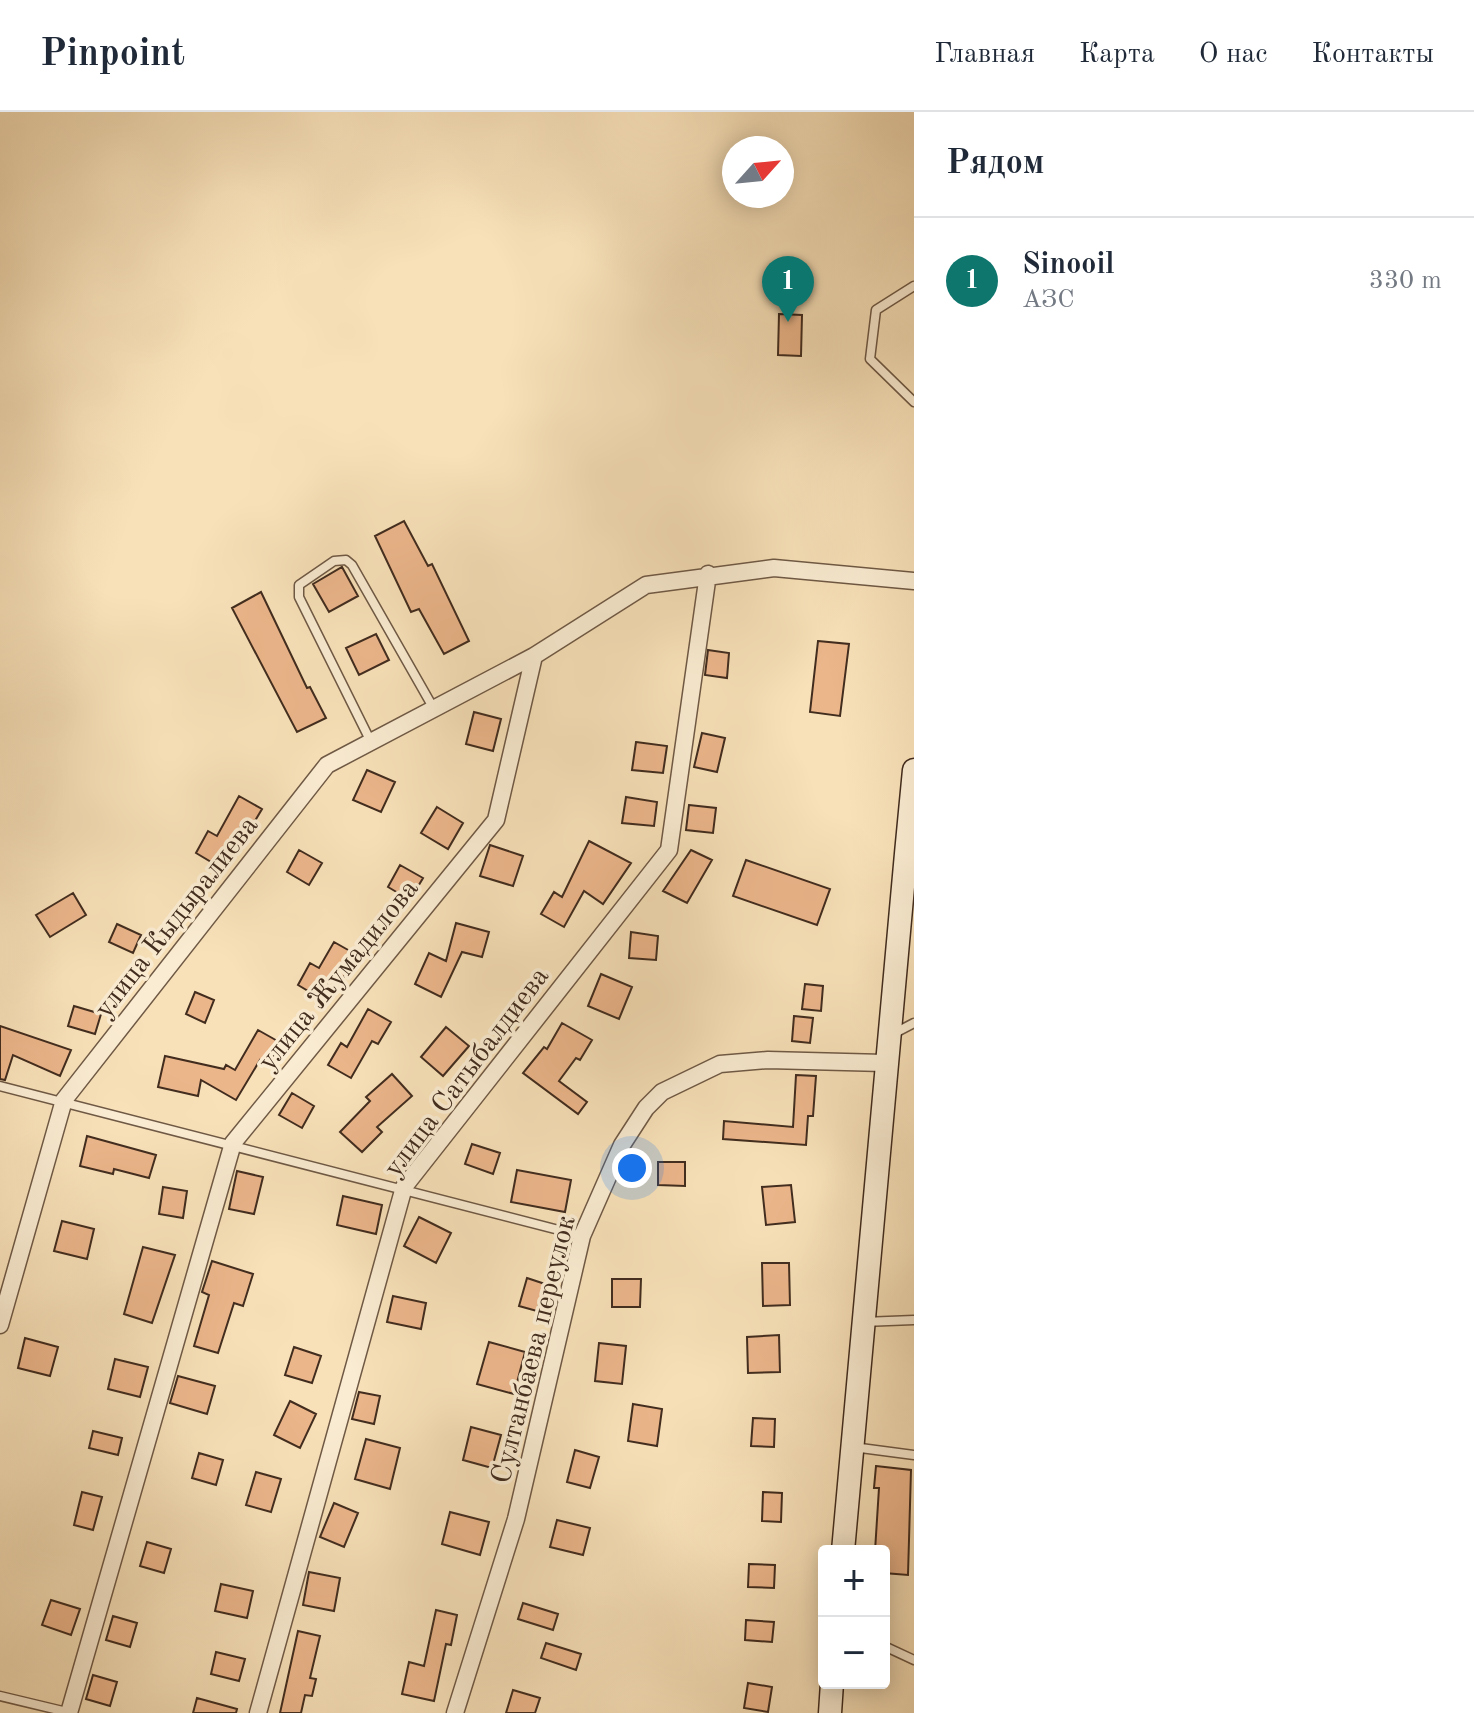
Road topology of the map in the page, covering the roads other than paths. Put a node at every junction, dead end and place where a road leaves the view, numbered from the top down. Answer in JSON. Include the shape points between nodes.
{"nodes":[{"id":1,"x":914,"y":286,"type":"edge"},
{"id":2,"x":914,"y":402,"type":"edge"},
{"id":3,"x":708,"y":574,"type":"junction"},
{"id":4,"x":914,"y":581,"type":"edge"},
{"id":5,"x":534,"y":656,"type":"junction"},
{"id":6,"x":434,"y":709,"type":"junction"},
{"id":7,"x":371,"y":742,"type":"junction"},
{"id":8,"x":914,"y":770,"type":"edge"},
{"id":9,"x":911,"y":840,"type":"edge"},
{"id":10,"x":909,"y":882,"type":"edge"},
{"id":11,"x":914,"y":1023,"type":"edge"},
{"id":12,"x":887,"y":1037,"type":"junction"},
{"id":13,"x":884,"y":1063,"type":"junction"},
{"id":14,"x":0,"y":1086,"type":"edge"},
{"id":15,"x":64,"y":1100,"type":"junction"},
{"id":16,"x":233,"y":1143,"type":"junction"},
{"id":17,"x":404,"y":1187,"type":"junction"},
{"id":18,"x":582,"y":1236,"type":"junction"},
{"id":19,"x":914,"y":1320,"type":"edge"},
{"id":20,"x":862,"y":1322,"type":"junction"},
{"id":21,"x":0,"y":1325,"type":"edge"},
{"id":22,"x":852,"y":1447,"type":"junction"},
{"id":23,"x":914,"y":1455,"type":"edge"},
{"id":24,"x":844,"y":1545,"type":"edge"},
{"id":25,"x":890,"y":1649,"type":"edge"},
{"id":26,"x":914,"y":1660,"type":"edge"},
{"id":27,"x":832,"y":1689,"type":"edge"},
{"id":28,"x":0,"y":1696,"type":"edge"},
{"id":29,"x":70,"y":1713,"type":"edge"},
{"id":30,"x":258,"y":1713,"type":"edge"},
{"id":31,"x":455,"y":1713,"type":"edge"},
{"id":32,"x":830,"y":1713,"type":"edge"}],
"edges":[{"from":1,"to":2,"type":"lane","via":[[876,310],[870,359]]},
{"from":3,"to":4,"type":"street","via":[[774,568]]},
{"from":3,"to":5,"type":"street","via":[[646,585]]},
{"from":3,"to":17,"type":"street","name":"улица Сатыбалдиева","via":[[669,850]]},
{"from":5,"to":6,"type":"street","name":"улица Кыдыралиева"},
{"from":5,"to":16,"type":"street","name":"улица Жумадилова","via":[[496,820]]},
{"from":6,"to":7,"type":"street","name":"улица Кыдыралиева"},
{"from":6,"to":7,"type":"lane","via":[[352,565],[334,561],[299,585],[299,597]]},
{"from":7,"to":15,"type":"street","name":"улица Кыдыралиева","via":[[327,765]]},
{"from":8,"to":9,"type":"main road"},
{"from":9,"to":10,"type":"main road"},
{"from":10,"to":12,"type":"main road"},
{"from":11,"to":12,"type":"lane"},
{"from":12,"to":13,"type":"main road"},
{"from":13,"to":18,"type":"street","name":"Султанбаева переулок","via":[[720,1064],[662,1092],[622,1145]]},
{"from":13,"to":20,"type":"main road"},
{"from":14,"to":15,"type":"lane"},
{"from":15,"to":16,"type":"lane"},
{"from":15,"to":21,"type":"street","name":"улица Кыдыралиева"},
{"from":16,"to":17,"type":"lane"},
{"from":16,"to":29,"type":"street","name":"улица Жумадилова"},
{"from":17,"to":18,"type":"lane"},
{"from":17,"to":30,"type":"street","name":"улица Сатыбалдиева"},
{"from":18,"to":31,"type":"street","name":"Султанбаева переулок","via":[[516,1519]]},
{"from":19,"to":20,"type":"lane"},
{"from":20,"to":22,"type":"main road"},
{"from":22,"to":23,"type":"lane"},
{"from":22,"to":24,"type":"main road"},
{"from":25,"to":26,"type":"lane"},
{"from":27,"to":32,"type":"main road"},
{"from":28,"to":29,"type":"lane"}]}
